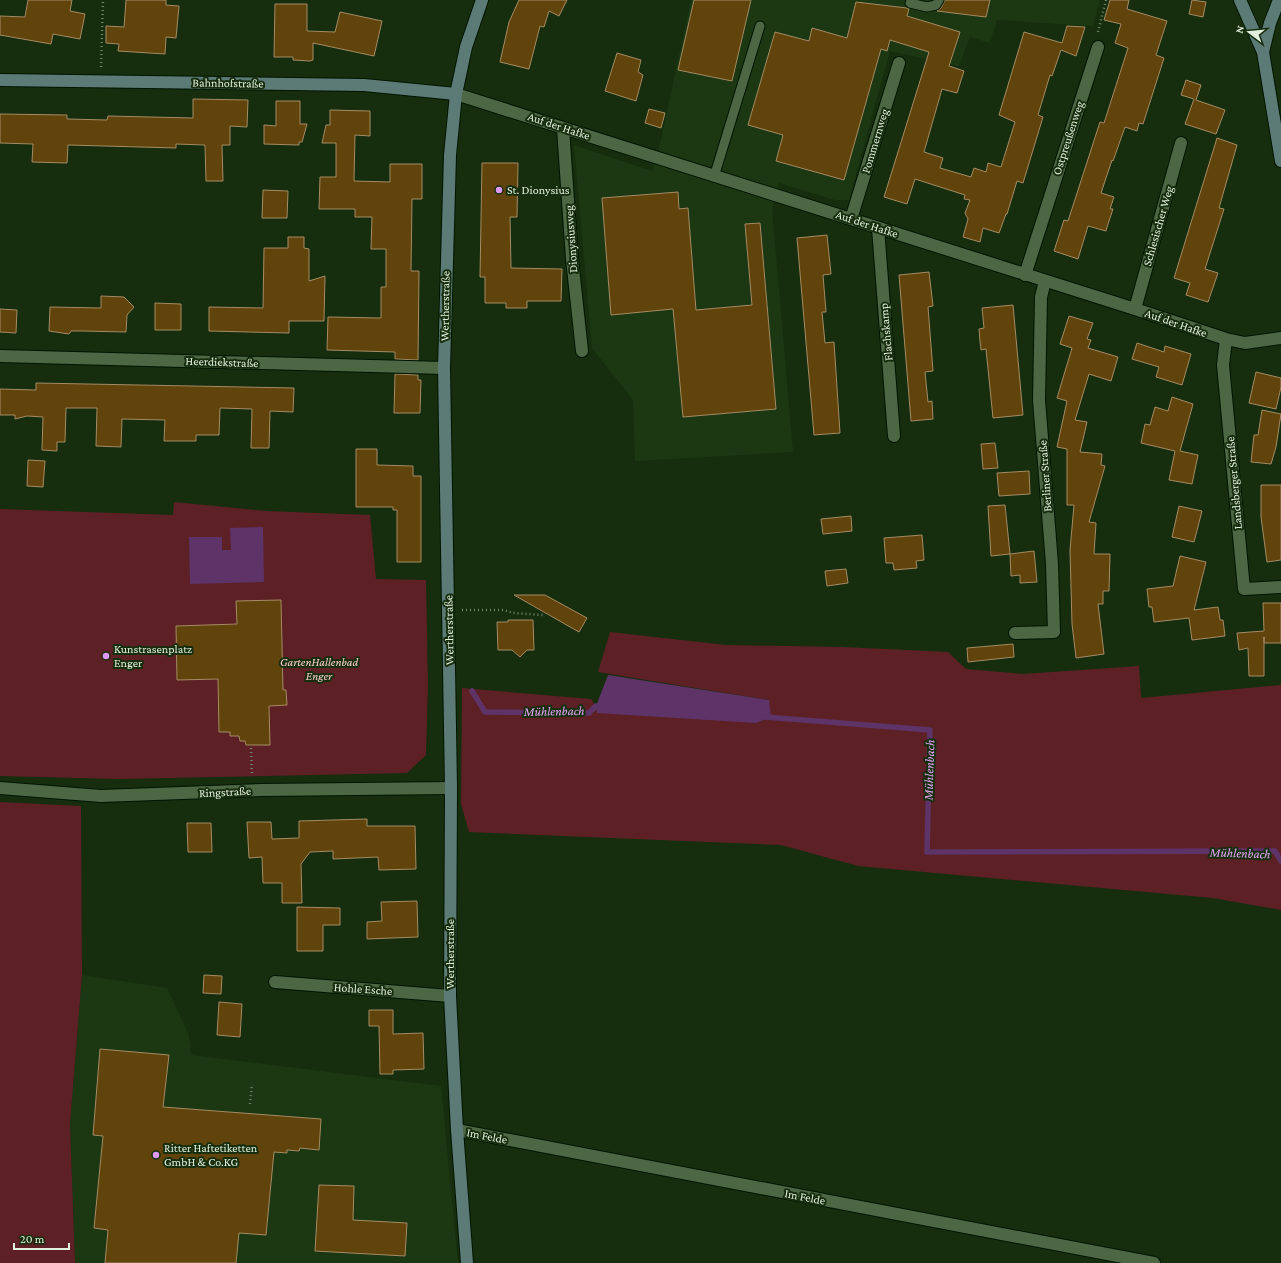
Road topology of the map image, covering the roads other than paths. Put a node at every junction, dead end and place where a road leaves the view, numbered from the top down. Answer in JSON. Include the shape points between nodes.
{"nodes":[{"id":1,"x":482,"y":0,"type":"edge"},
{"id":2,"x":939,"y":0,"type":"edge"},
{"id":3,"x":1240,"y":0,"type":"edge"},
{"id":4,"x":1279,"y":0,"type":"edge"},
{"id":5,"x":910,"y":3,"type":"dead end"},
{"id":6,"x":760,"y":26,"type":"dead end"},
{"id":7,"x":1098,"y":47,"type":"road end"},
{"id":8,"x":1263,"y":52,"type":"junction"},
{"id":9,"x":899,"y":63,"type":"dead end"},
{"id":10,"x":0,"y":80,"type":"edge"},
{"id":11,"x":456,"y":94,"type":"junction"},
{"id":12,"x":563,"y":128,"type":"junction"},
{"id":13,"x":1181,"y":143,"type":"dead end"},
{"id":14,"x":1281,"y":161,"type":"edge"},
{"id":15,"x":714,"y":177,"type":"junction"},
{"id":16,"x":851,"y":219,"type":"junction"},
{"id":17,"x":878,"y":228,"type":"junction"},
{"id":18,"x":1025,"y":275,"type":"junction"},
{"id":19,"x":1045,"y":281,"type":"junction"},
{"id":20,"x":1135,"y":309,"type":"junction"},
{"id":21,"x":1281,"y":338,"type":"edge"},
{"id":22,"x":1226,"y":339,"type":"junction"},
{"id":23,"x":582,"y":351,"type":"dead end"},
{"id":24,"x":0,"y":356,"type":"edge"},
{"id":25,"x":444,"y":368,"type":"junction"},
{"id":26,"x":894,"y":436,"type":"dead end"},
{"id":27,"x":1281,"y":587,"type":"edge"},
{"id":28,"x":1015,"y":633,"type":"dead end"},
{"id":29,"x":0,"y":788,"type":"edge"},
{"id":30,"x":451,"y":788,"type":"junction"},
{"id":31,"x":275,"y":982,"type":"dead end"},
{"id":32,"x":450,"y":996,"type":"junction"},
{"id":33,"x":457,"y":1130,"type":"junction"},
{"id":34,"x":467,"y":1263,"type":"edge"},
{"id":35,"x":1154,"y":1263,"type":"edge"}],
"edges":[{"from":1,"to":11,"type":"main road","name":"Wertherstraße","via":[[466,47]]},
{"from":2,"to":5,"type":"lane","via":[[936,5],[927,7]]},
{"from":3,"to":8,"type":"main road"},
{"from":4,"to":8,"type":"main road"},
{"from":6,"to":15,"type":"lane"},
{"from":7,"to":18,"type":"street","name":"Ostpreußenweg"},
{"from":8,"to":14,"type":"main road"},
{"from":9,"to":16,"type":"street","name":"Pommernweg"},
{"from":10,"to":11,"type":"main road","name":"Bahnhofstraße","via":[[364,85]]},
{"from":11,"to":12,"type":"street","name":"Auf der Hafke"},
{"from":11,"to":25,"type":"main road","name":"Wertherstraße","via":[[450,155]]},
{"from":12,"to":15,"type":"street","name":"Auf der Hafke"},
{"from":12,"to":23,"type":"street","name":"Dionysiusweg","via":[[572,258]]},
{"from":13,"to":20,"type":"street","name":"Schlesischer Weg"},
{"from":15,"to":16,"type":"street","name":"Auf der Hafke"},
{"from":16,"to":17,"type":"street","name":"Auf der Hafke"},
{"from":17,"to":18,"type":"street","name":"Auf der Hafke"},
{"from":17,"to":26,"type":"street","name":"Flachskamp"},
{"from":18,"to":19,"type":"street","name":"Auf der Hafke"},
{"from":19,"to":20,"type":"street","name":"Auf der Hafke"},
{"from":19,"to":28,"type":"street","name":"Berliner Straße","via":[[1041,296],[1039,400],[1052,564],[1054,632]]},
{"from":20,"to":22,"type":"street","name":"Auf der Hafke"},
{"from":21,"to":22,"type":"street","name":"Auf der Hafke","via":[[1245,343]]},
{"from":22,"to":27,"type":"street","name":"Landsberger Straße","via":[[1223,365],[1244,589]]},
{"from":24,"to":25,"type":"street","name":"Heerdiekstraße"},
{"from":25,"to":30,"type":"main road","name":"Wertherstraße"},
{"from":29,"to":30,"type":"street","name":"Ringstraße","via":[[114,796],[261,790]]},
{"from":30,"to":32,"type":"main road","name":"Wertherstraße"},
{"from":31,"to":32,"type":"street","name":"Hohle Esche"},
{"from":32,"to":33,"type":"main road","name":"Wertherstraße"},
{"from":33,"to":34,"type":"main road","name":"Wertherstraße"},
{"from":33,"to":35,"type":"street","name":"Im Felde"}]}
